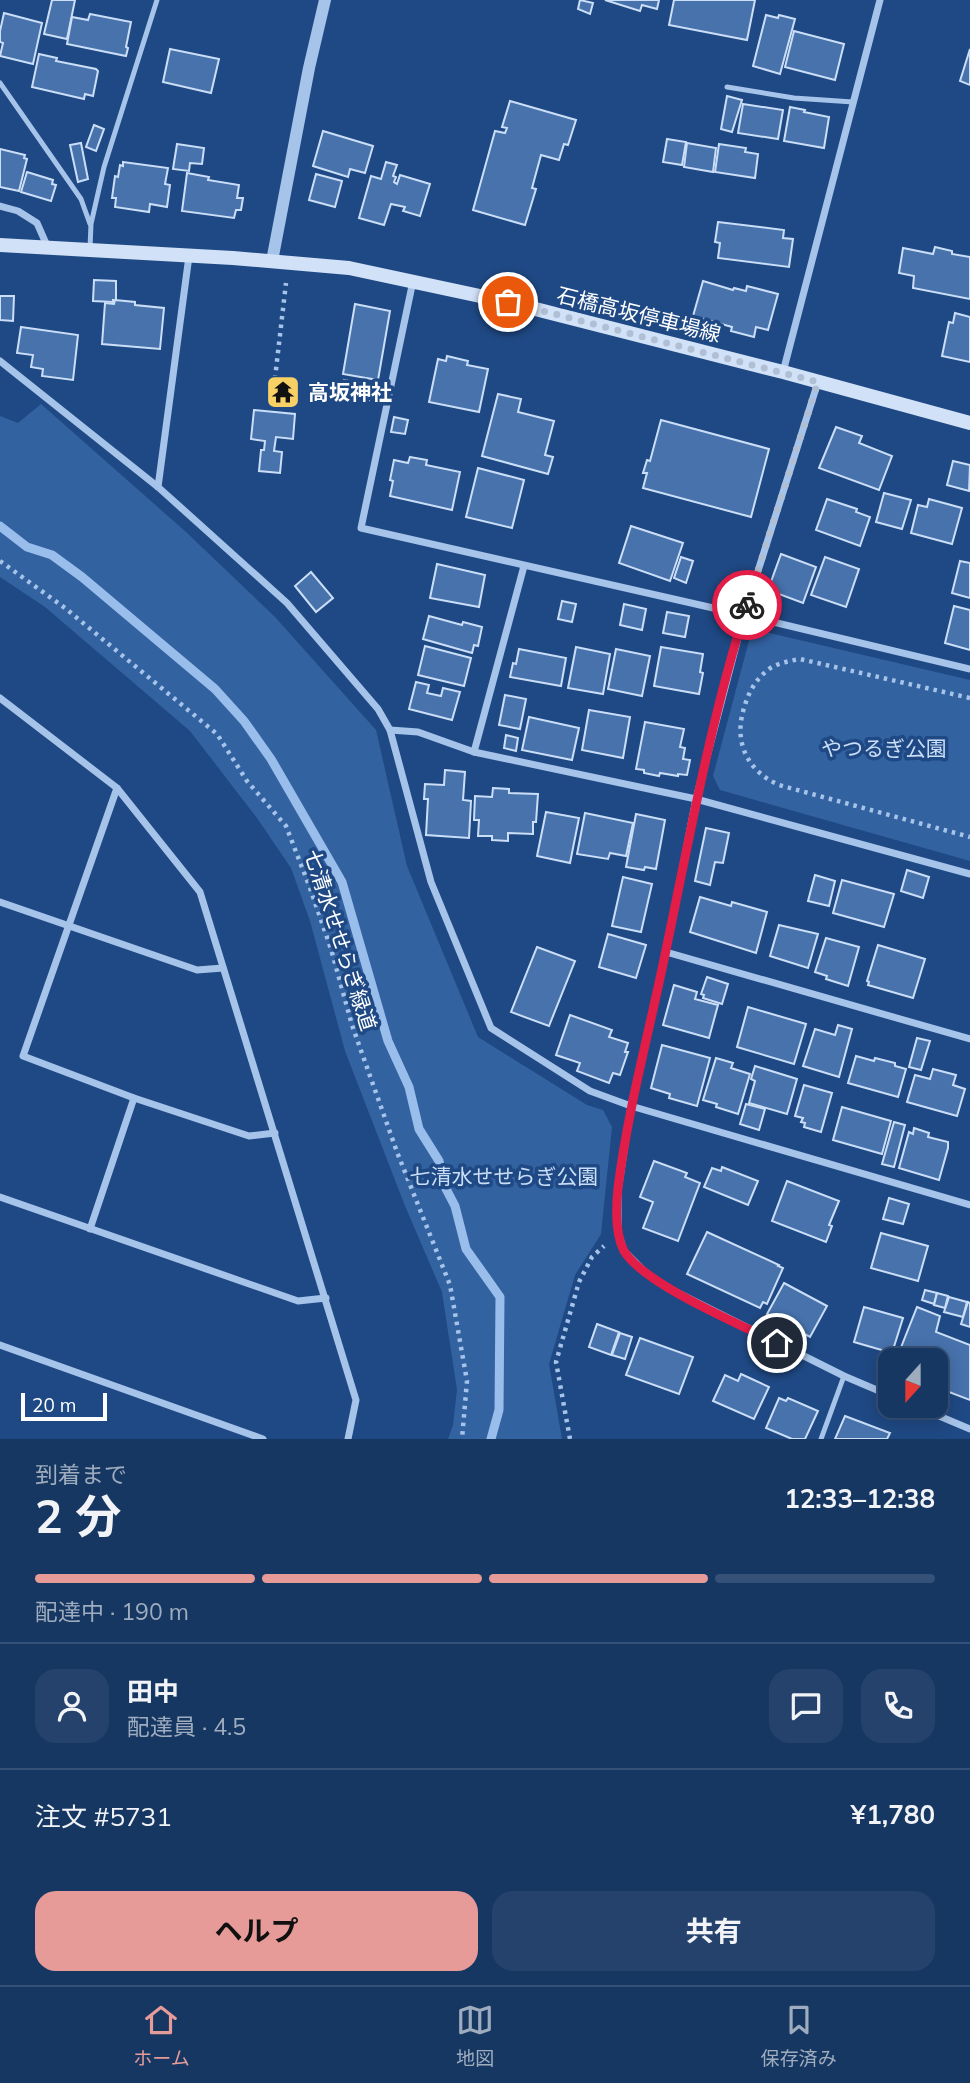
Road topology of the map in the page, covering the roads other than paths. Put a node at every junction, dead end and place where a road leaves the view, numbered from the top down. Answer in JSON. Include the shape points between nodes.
{"nodes":[{"id":1,"x":157,"y":0,"type":"edge"},
{"id":2,"x":325,"y":0,"type":"edge"},
{"id":3,"x":880,"y":0,"type":"edge"},
{"id":4,"x":0,"y":83,"type":"edge"},
{"id":5,"x":727,"y":87,"type":"dead end"},
{"id":6,"x":853,"y":102,"type":"junction"},
{"id":7,"x":0,"y":206,"type":"edge"},
{"id":8,"x":91,"y":224,"type":"junction"},
{"id":9,"x":0,"y":245,"type":"edge"},
{"id":10,"x":48,"y":248,"type":"junction"},
{"id":11,"x":90,"y":251,"type":"junction"},
{"id":12,"x":189,"y":256,"type":"junction"},
{"id":13,"x":272,"y":261,"type":"junction"},
{"id":14,"x":413,"y":281,"type":"junction"},
{"id":15,"x":0,"y":360,"type":"edge"},
{"id":16,"x":783,"y":372,"type":"junction"},
{"id":17,"x":818,"y":382,"type":"junction"},
{"id":18,"x":970,"y":423,"type":"edge"},
{"id":19,"x":158,"y":487,"type":"junction"},
{"id":20,"x":524,"y":566,"type":"junction"},
{"id":21,"x":744,"y":615,"type":"junction"},
{"id":22,"x":970,"y":668,"type":"edge"},
{"id":23,"x":0,"y":698,"type":"edge"},
{"id":24,"x":390,"y":730,"type":"junction"},
{"id":25,"x":474,"y":752,"type":"junction"},
{"id":26,"x":117,"y":788,"type":"junction"},
{"id":27,"x":696,"y":799,"type":"junction"},
{"id":28,"x":970,"y":874,"type":"edge"},
{"id":29,"x":0,"y":902,"type":"edge"},
{"id":30,"x":70,"y":927,"type":"junction"},
{"id":31,"x":666,"y":952,"type":"junction"},
{"id":32,"x":223,"y":968,"type":"junction"},
{"id":33,"x":970,"y":1039,"type":"edge"},
{"id":34,"x":134,"y":1098,"type":"junction"},
{"id":35,"x":631,"y":1106,"type":"junction"},
{"id":36,"x":275,"y":1133,"type":"junction"},
{"id":37,"x":0,"y":1198,"type":"edge"},
{"id":38,"x":970,"y":1205,"type":"edge"},
{"id":39,"x":90,"y":1229,"type":"junction"},
{"id":40,"x":326,"y":1298,"type":"junction"},
{"id":41,"x":0,"y":1345,"type":"edge"},
{"id":42,"x":844,"y":1376,"type":"junction"},
{"id":43,"x":878,"y":1390,"type":"edge"},
{"id":44,"x":944,"y":1418,"type":"edge"},
{"id":45,"x":970,"y":1429,"type":"edge"},
{"id":46,"x":239,"y":1435,"type":"edge"},
{"id":47,"x":262,"y":1439,"type":"edge"},
{"id":48,"x":348,"y":1439,"type":"edge"},
{"id":49,"x":821,"y":1439,"type":"edge"}],
"edges":[{"from":1,"to":8,"type":"lane","via":[[104,167]]},
{"from":2,"to":13,"type":"street"},
{"from":3,"to":6,"type":"street"},
{"from":4,"to":8,"type":"lane","via":[[81,199]]},
{"from":5,"to":6,"type":"lane"},
{"from":6,"to":16,"type":"street"},
{"from":7,"to":10,"type":"street","via":[[37,223]]},
{"from":8,"to":11,"type":"lane"},
{"from":9,"to":10,"type":"main road","name":"石橋高坂停車場線"},
{"from":10,"to":11,"type":"main road","name":"石橋高坂停車場線"},
{"from":11,"to":12,"type":"main road","name":"石橋高坂停車場線"},
{"from":12,"to":13,"type":"main road","name":"石橋高坂停車場線"},
{"from":12,"to":19,"type":"street"},
{"from":13,"to":14,"type":"main road","name":"石橋高坂停車場線","via":[[349,268]]},
{"from":14,"to":16,"type":"main road","name":"石橋高坂停車場線"},
{"from":14,"to":20,"type":"street","via":[[361,528]]},
{"from":15,"to":19,"type":"street"},
{"from":16,"to":17,"type":"main road","name":"石橋高坂停車場線"},
{"from":17,"to":18,"type":"main road","name":"石橋高坂停車場線"},
{"from":17,"to":21,"type":"street"},
{"from":19,"to":24,"type":"street","via":[[287,603],[378,709]]},
{"from":20,"to":21,"type":"street"},
{"from":20,"to":25,"type":"street"},
{"from":21,"to":22,"type":"street"},
{"from":21,"to":27,"type":"street"},
{"from":23,"to":26,"type":"street"},
{"from":24,"to":25,"type":"street","via":[[418,732]]},
{"from":24,"to":35,"type":"street","via":[[431,881],[491,1028],[590,1091]]},
{"from":25,"to":27,"type":"street"},
{"from":26,"to":30,"type":"street"},
{"from":26,"to":32,"type":"street","via":[[200,892]]},
{"from":27,"to":28,"type":"street"},
{"from":27,"to":31,"type":"street"},
{"from":29,"to":30,"type":"street"},
{"from":30,"to":32,"type":"street","via":[[197,970]]},
{"from":30,"to":34,"type":"street","via":[[23,1056]]},
{"from":31,"to":33,"type":"street"},
{"from":31,"to":35,"type":"street"},
{"from":32,"to":36,"type":"street"},
{"from":34,"to":36,"type":"street","via":[[249,1136]]},
{"from":34,"to":39,"type":"street"},
{"from":35,"to":38,"type":"street"},
{"from":35,"to":42,"type":"street","via":[[618,1191],[618,1232],[625,1251],[666,1287]]},
{"from":36,"to":40,"type":"street"},
{"from":37,"to":39,"type":"street"},
{"from":39,"to":40,"type":"street","via":[[298,1301]]},
{"from":40,"to":48,"type":"street","via":[[356,1400]]},
{"from":41,"to":46,"type":"street"},
{"from":42,"to":43,"type":"street"},
{"from":42,"to":49,"type":"lane"},
{"from":44,"to":45,"type":"street"},
{"from":46,"to":47,"type":"street"}]}
